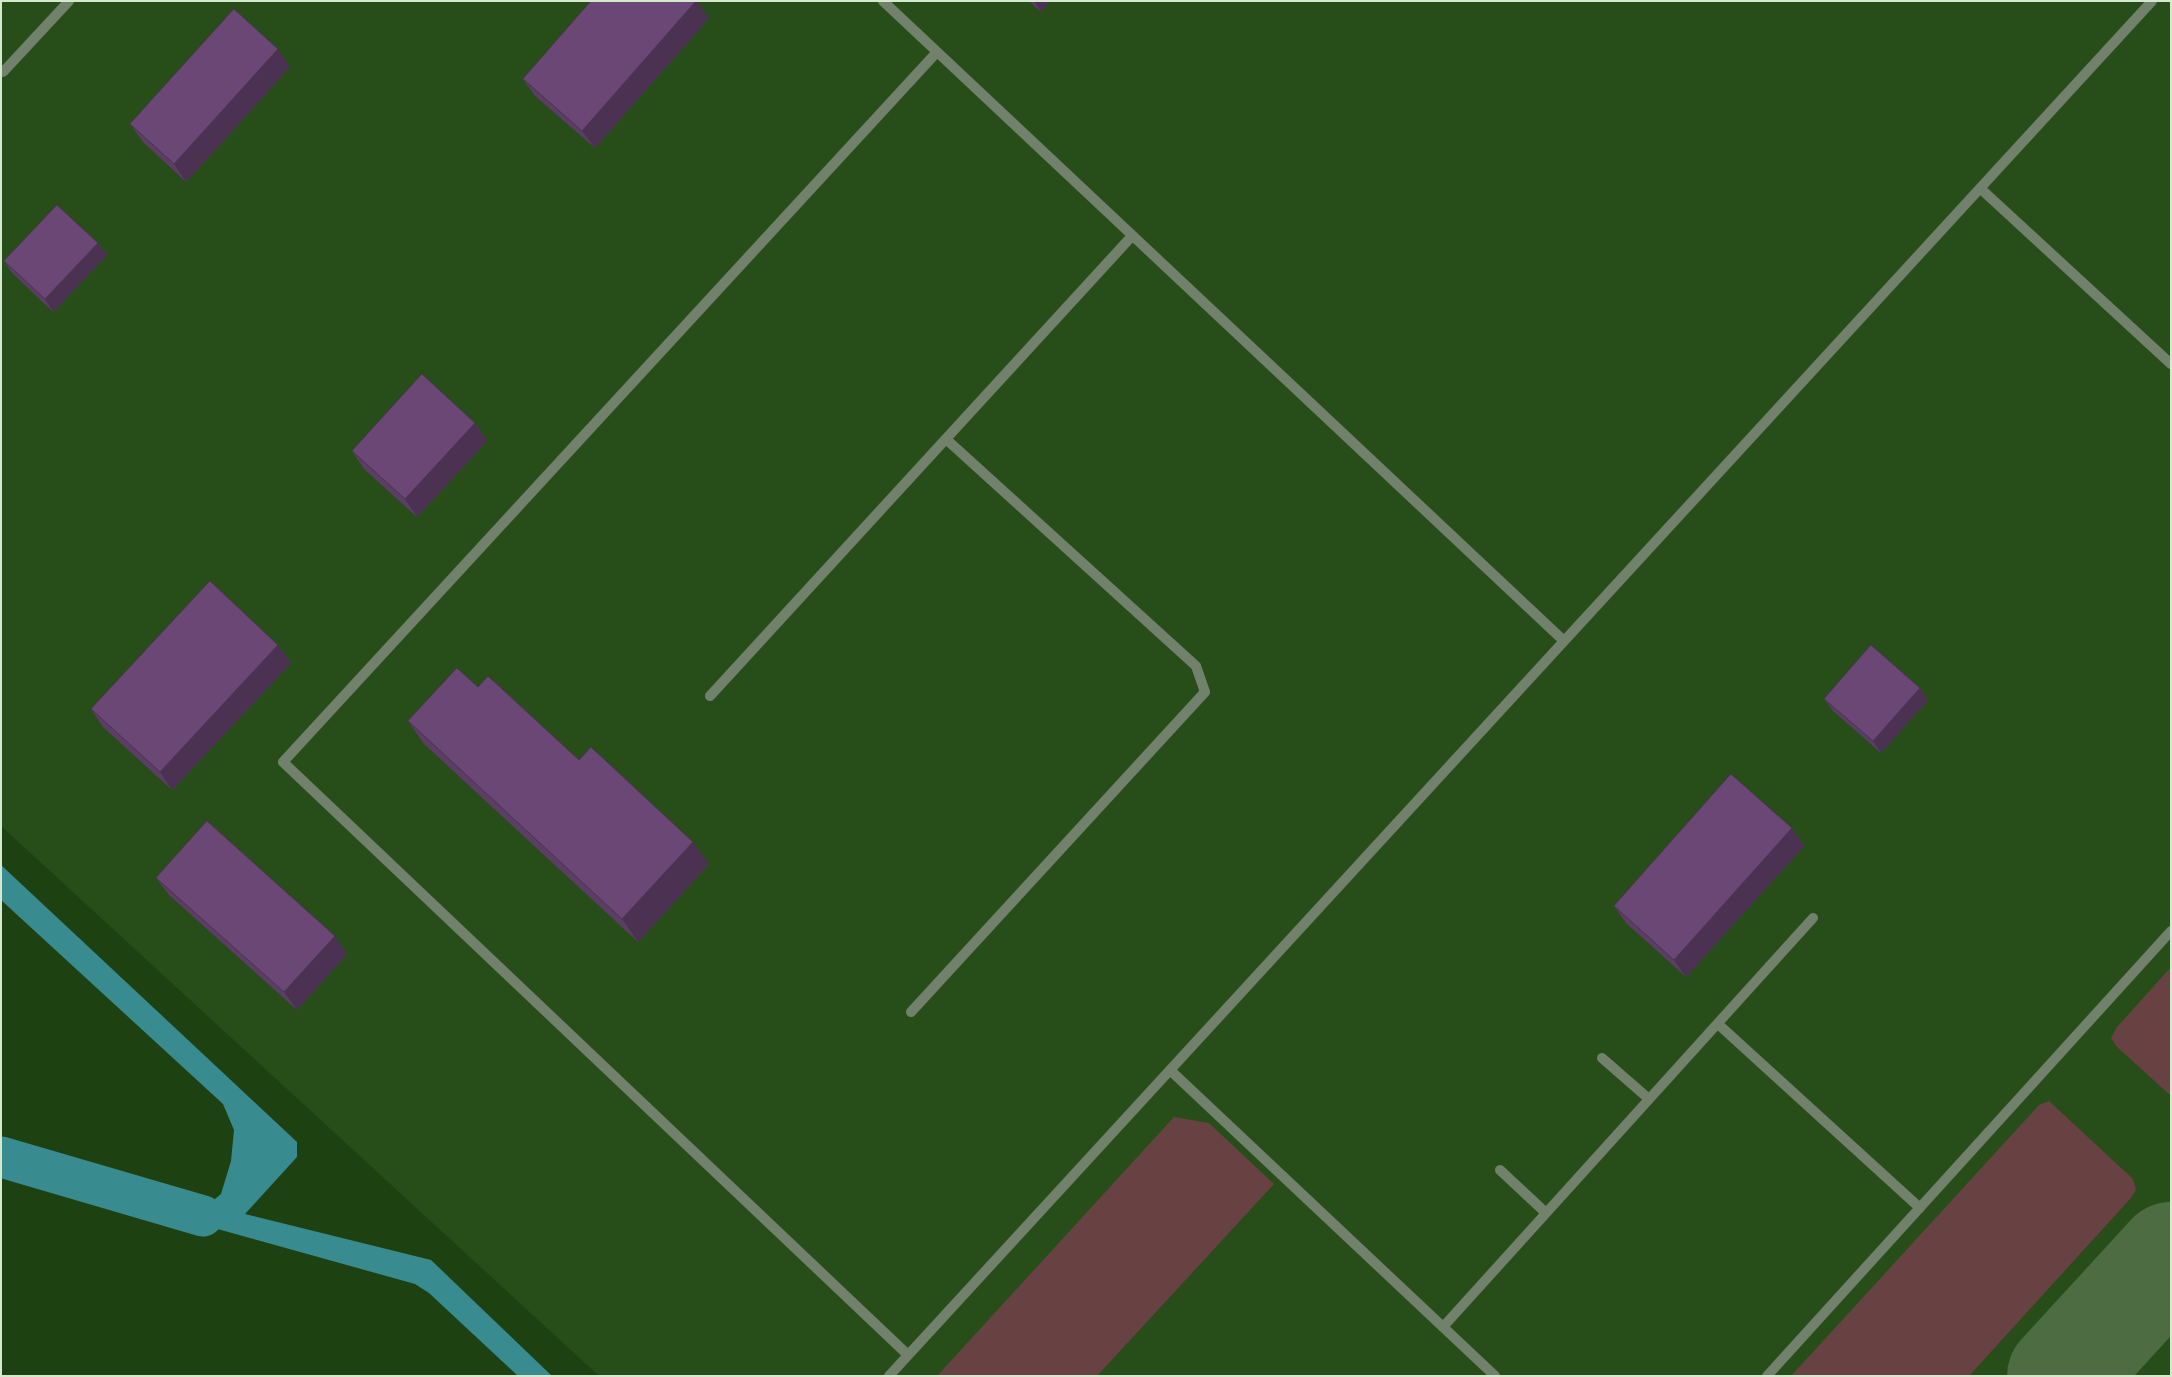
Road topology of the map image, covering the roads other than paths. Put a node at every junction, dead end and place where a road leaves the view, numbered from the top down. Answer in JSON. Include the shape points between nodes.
{"nodes":[{"id":1,"x":69,"y":1,"type":"edge"},
{"id":2,"x":883,"y":1,"type":"edge"},
{"id":3,"x":2152,"y":1,"type":"edge"},
{"id":4,"x":937,"y":52,"type":"junction"},
{"id":5,"x":1,"y":70,"type":"edge"},
{"id":6,"x":1980,"y":189,"type":"junction"},
{"id":7,"x":1132,"y":236,"type":"junction"},
{"id":8,"x":2171,"y":364,"type":"edge"},
{"id":9,"x":946,"y":439,"type":"junction"},
{"id":10,"x":1564,"y":641,"type":"junction"},
{"id":11,"x":710,"y":696,"type":"dead end"},
{"id":12,"x":1814,"y":918,"type":"dead end"},
{"id":13,"x":2171,"y":931,"type":"edge"},
{"id":14,"x":911,"y":1012,"type":"dead end"},
{"id":15,"x":1718,"y":1024,"type":"junction"},
{"id":16,"x":1602,"y":1058,"type":"dead end"},
{"id":17,"x":1170,"y":1070,"type":"junction"},
{"id":18,"x":1650,"y":1099,"type":"junction"},
{"id":19,"x":1500,"y":1170,"type":"dead end"},
{"id":20,"x":1920,"y":1208,"type":"junction"},
{"id":21,"x":1546,"y":1213,"type":"junction"},
{"id":22,"x":1443,"y":1327,"type":"junction"},
{"id":23,"x":908,"y":1355,"type":"junction"},
{"id":24,"x":888,"y":1376,"type":"edge"},
{"id":25,"x":1495,"y":1376,"type":"edge"},
{"id":26,"x":1767,"y":1376,"type":"edge"}],
"edges":[{"from":1,"to":5,"type":"lane","via":[[3,72]]},
{"from":2,"to":4,"type":"lane"},
{"from":3,"to":6,"type":"lane"},
{"from":4,"to":7,"type":"lane"},
{"from":4,"to":23,"type":"lane","via":[[283,762]]},
{"from":6,"to":8,"type":"lane"},
{"from":6,"to":10,"type":"lane"},
{"from":7,"to":9,"type":"lane"},
{"from":7,"to":10,"type":"lane"},
{"from":9,"to":11,"type":"lane"},
{"from":9,"to":14,"type":"lane","via":[[1196,666],[1205,692]]},
{"from":10,"to":17,"type":"lane"},
{"from":12,"to":15,"type":"lane"},
{"from":13,"to":20,"type":"lane"},
{"from":15,"to":18,"type":"lane"},
{"from":15,"to":20,"type":"lane"},
{"from":16,"to":18,"type":"lane"},
{"from":17,"to":22,"type":"lane"},
{"from":17,"to":23,"type":"lane"},
{"from":18,"to":21,"type":"lane"},
{"from":19,"to":21,"type":"lane"},
{"from":20,"to":26,"type":"lane"},
{"from":21,"to":22,"type":"lane"},
{"from":22,"to":25,"type":"lane"},
{"from":23,"to":24,"type":"lane"}]}
